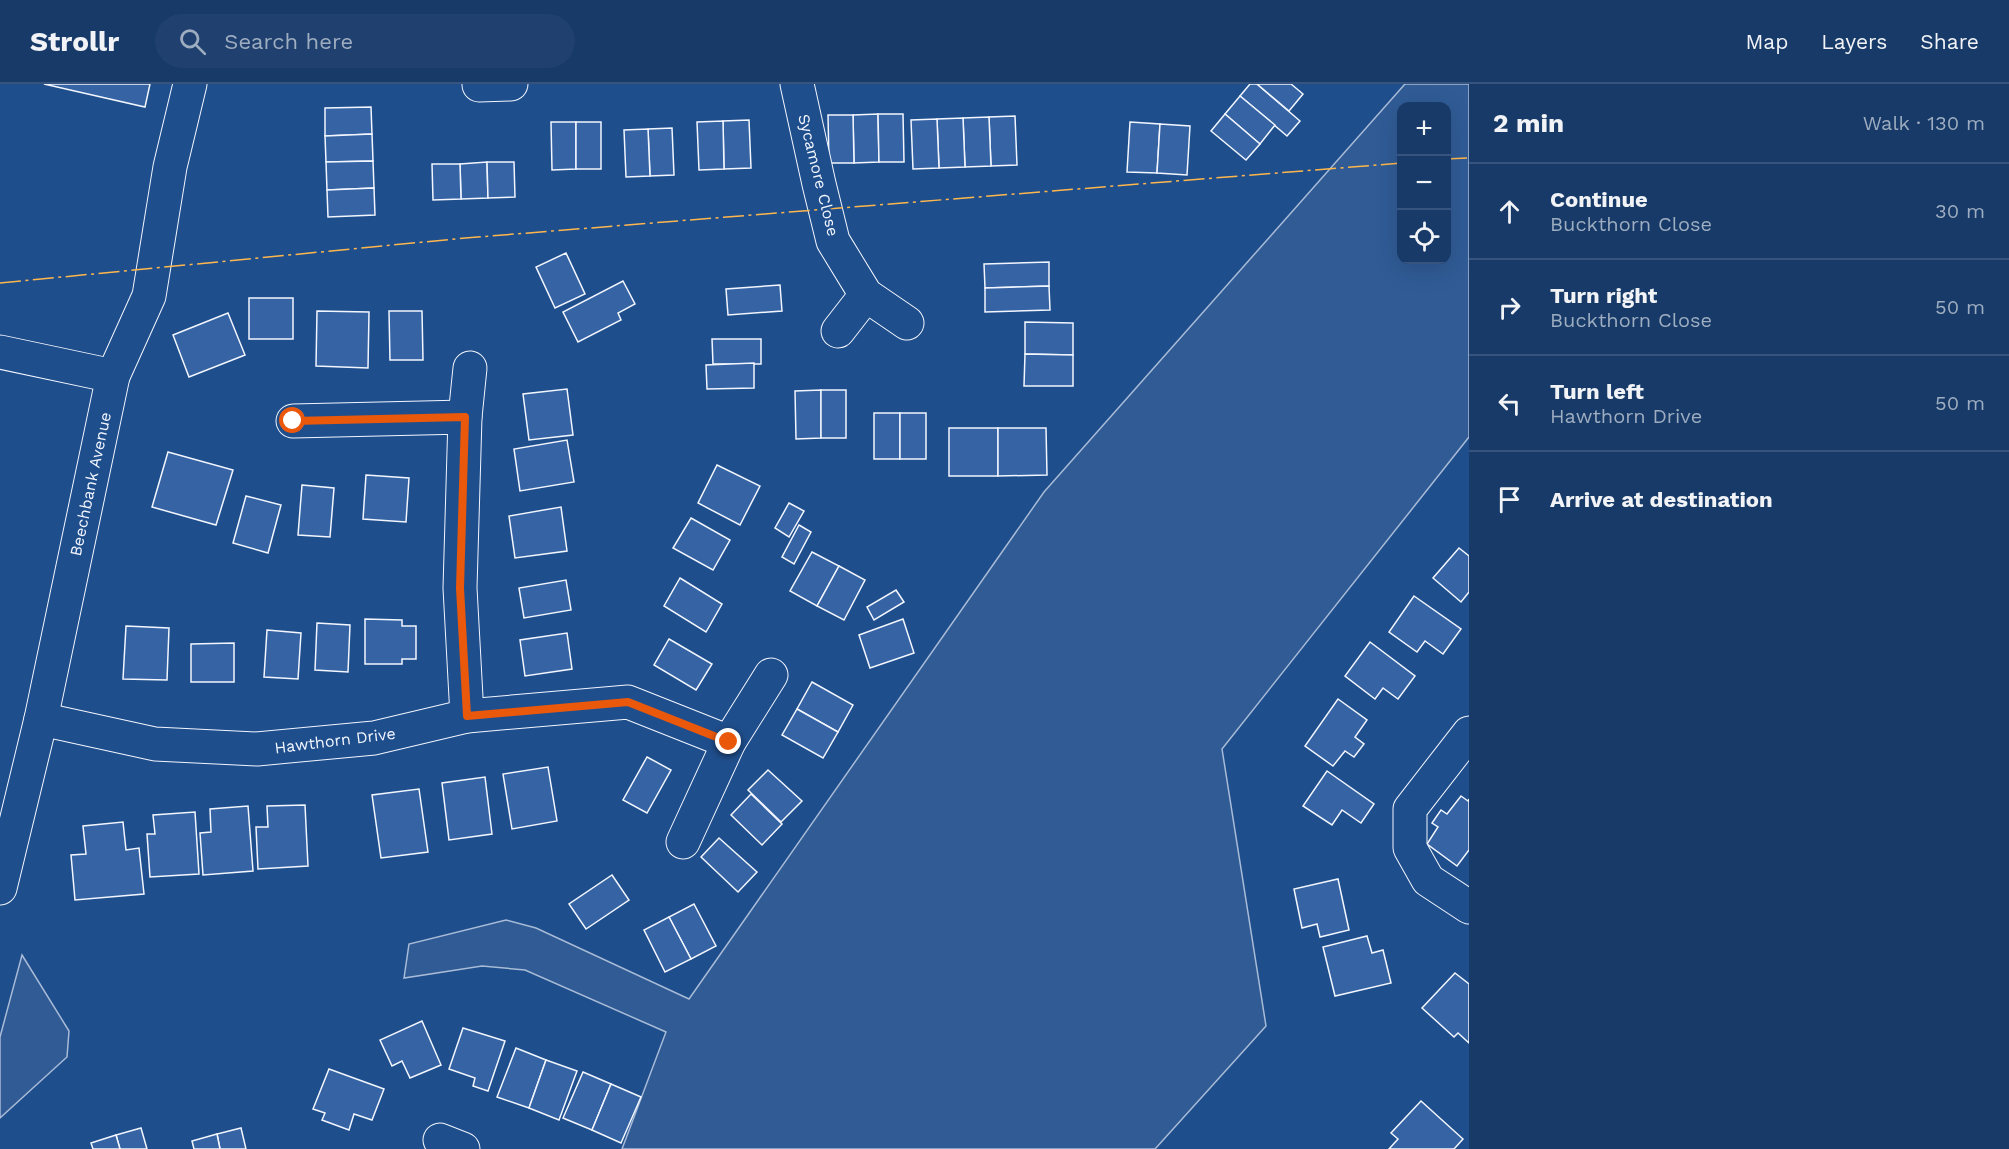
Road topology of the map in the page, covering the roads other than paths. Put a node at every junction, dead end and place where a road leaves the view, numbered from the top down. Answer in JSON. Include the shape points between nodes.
{"nodes":[{"id":1,"x":190,"y":84,"type":"edge"},
{"id":2,"x":511,"y":84,"type":"edge"},
{"id":3,"x":797,"y":84,"type":"edge"},
{"id":4,"x":479,"y":85,"type":"edge"},
{"id":5,"x":866,"y":295,"type":"junction"},
{"id":6,"x":907,"y":323,"type":"dead end"},
{"id":7,"x":838,"y":331,"type":"dead end"},
{"id":8,"x":0,"y":352,"type":"edge"},
{"id":9,"x":470,"y":368,"type":"dead end"},
{"id":10,"x":113,"y":376,"type":"junction"},
{"id":11,"x":465,"y":417,"type":"junction"},
{"id":12,"x":293,"y":421,"type":"dead end"},
{"id":13,"x":771,"y":675,"type":"dead end"},
{"id":14,"x":467,"y":716,"type":"junction"},
{"id":15,"x":41,"y":719,"type":"junction"},
{"id":16,"x":1469,"y":733,"type":"edge"},
{"id":17,"x":729,"y":742,"type":"junction"},
{"id":18,"x":683,"y":842,"type":"dead end"},
{"id":19,"x":0,"y":888,"type":"edge"},
{"id":20,"x":1469,"y":907,"type":"edge"}],
"edges":[{"from":1,"to":10,"type":"street","name":"Beechbank Avenue","via":[[170,167],[149,296]]},
{"from":2,"to":4,"type":"street"},
{"from":3,"to":5,"type":"street","name":"Sycamore Close","via":[[833,241]]},
{"from":5,"to":6,"type":"street","name":"Sycamore Close"},
{"from":5,"to":7,"type":"street"},
{"from":8,"to":10,"type":"street"},
{"from":9,"to":11,"type":"street"},
{"from":10,"to":15,"type":"street","name":"Beechbank Avenue"},
{"from":11,"to":12,"type":"street"},
{"from":11,"to":14,"type":"street","via":[[460,588]]},
{"from":13,"to":17,"type":"street"},
{"from":14,"to":15,"type":"street","name":"Hawthorn Drive","via":[[374,738],[257,749],[155,744]]},
{"from":14,"to":17,"type":"street","name":"Hawthorn Drive","via":[[628,702]]},
{"from":15,"to":19,"type":"street","name":"Beechbank Avenue"},
{"from":16,"to":20,"type":"street","via":[[1410,809],[1410,848],[1428,880]]},
{"from":17,"to":18,"type":"street"}]}
